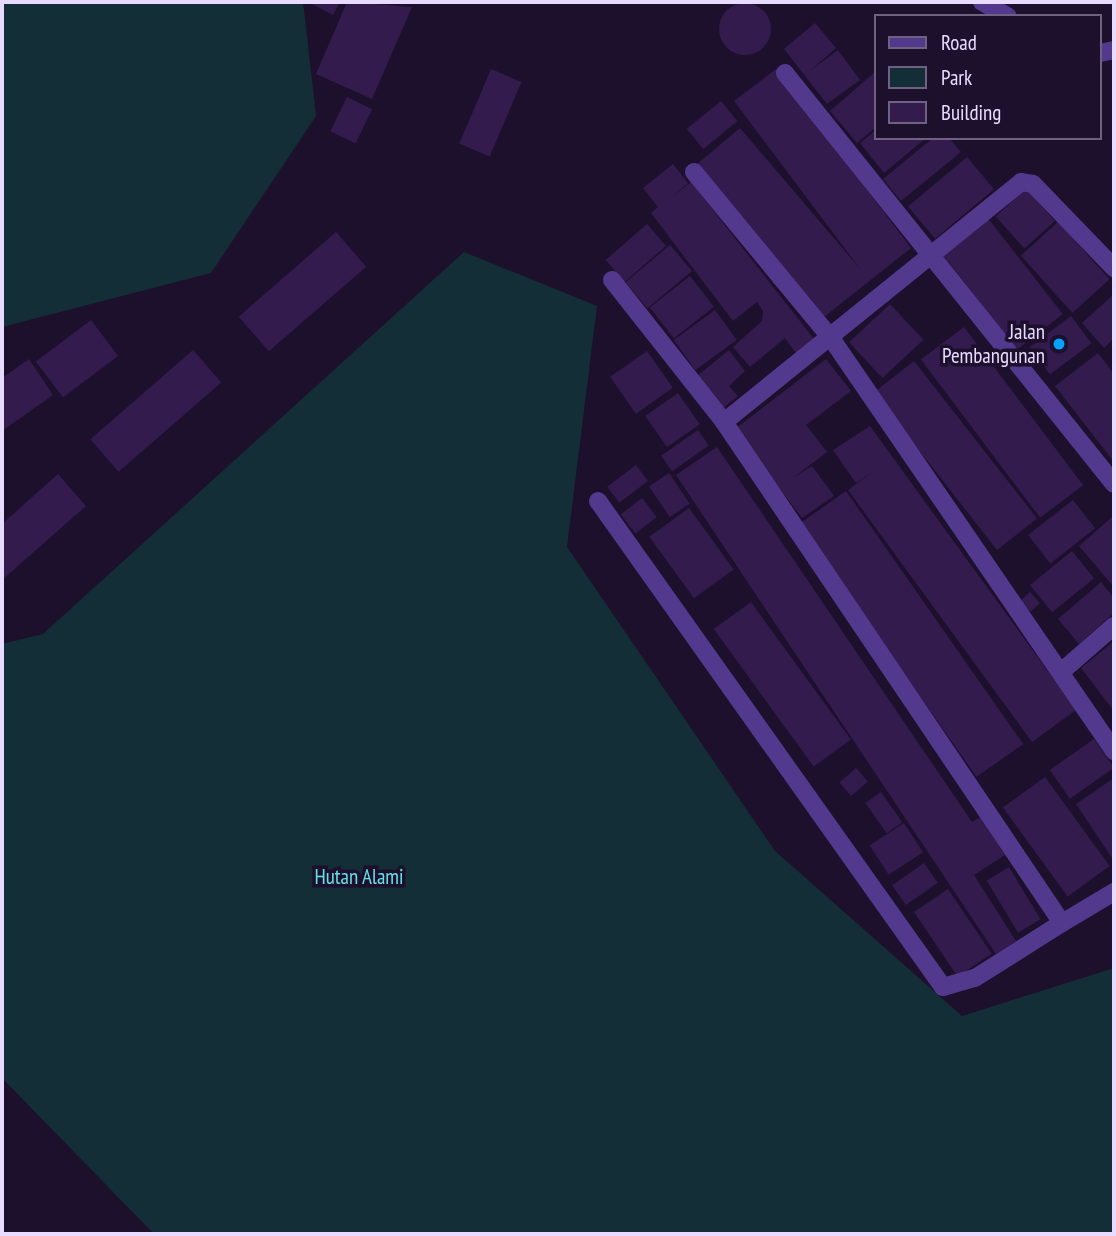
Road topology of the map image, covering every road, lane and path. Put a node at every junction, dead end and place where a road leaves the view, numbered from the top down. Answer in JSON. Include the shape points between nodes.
{"nodes":[{"id":1,"x":982,"y":2,"type":"edge"},
{"id":2,"x":1003,"y":14,"type":"edge"},
{"id":3,"x":785,"y":73,"type":"dead end"},
{"id":4,"x":694,"y":172,"type":"dead end"},
{"id":5,"x":927,"y":252,"type":"junction"},
{"id":6,"x":1114,"y":268,"type":"edge"},
{"id":7,"x":612,"y":280,"type":"dead end"},
{"id":8,"x":831,"y":338,"type":"junction"},
{"id":9,"x":724,"y":422,"type":"junction"},
{"id":10,"x":1114,"y":484,"type":"edge"},
{"id":11,"x":598,"y":500,"type":"dead end"},
{"id":12,"x":1114,"y":626,"type":"edge"},
{"id":13,"x":1061,"y":672,"type":"junction"},
{"id":14,"x":1114,"y":751,"type":"edge"},
{"id":15,"x":1114,"y":892,"type":"edge"},
{"id":16,"x":1062,"y":923,"type":"junction"}],
"edges":[{"from":1,"to":2,"type":"street"},
{"from":3,"to":5,"type":"street"},
{"from":4,"to":8,"type":"street"},
{"from":5,"to":6,"type":"street","via":[[1021,182],[1041,191]]},
{"from":5,"to":8,"type":"street"},
{"from":5,"to":10,"type":"street"},
{"from":7,"to":9,"type":"street"},
{"from":8,"to":9,"type":"street"},
{"from":8,"to":13,"type":"street"},
{"from":9,"to":16,"type":"street"},
{"from":11,"to":16,"type":"street","via":[[943,987],[975,978]]},
{"from":12,"to":13,"type":"street"},
{"from":13,"to":14,"type":"street"},
{"from":15,"to":16,"type":"street"}]}
